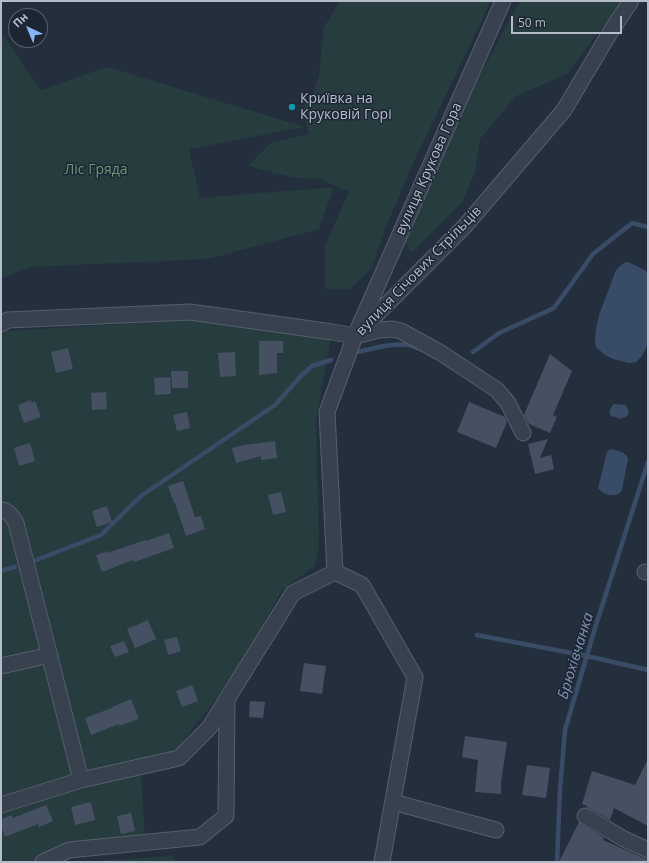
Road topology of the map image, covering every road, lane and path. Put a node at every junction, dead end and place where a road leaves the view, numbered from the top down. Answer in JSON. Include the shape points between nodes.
{"nodes":[{"id":1,"x":503,"y":1,"type":"edge"},
{"id":2,"x":632,"y":1,"type":"edge"},
{"id":3,"x":1,"y":324,"type":"edge"},
{"id":4,"x":354,"y":336,"type":"junction"},
{"id":5,"x":523,"y":433,"type":"dead end"},
{"id":6,"x":1,"y":510,"type":"edge"},
{"id":7,"x":335,"y":572,"type":"junction"},
{"id":8,"x":50,"y":655,"type":"junction"},
{"id":9,"x":1,"y":666,"type":"edge"},
{"id":10,"x":227,"y":700,"type":"junction"},
{"id":11,"x":81,"y":780,"type":"junction"},
{"id":12,"x":393,"y":802,"type":"junction"},
{"id":13,"x":1,"y":805,"type":"edge"},
{"id":14,"x":585,"y":816,"type":"dead end"},
{"id":15,"x":496,"y":830,"type":"dead end"},
{"id":16,"x":648,"y":850,"type":"edge"},
{"id":17,"x":44,"y":862,"type":"edge"},
{"id":18,"x":382,"y":862,"type":"edge"}],
"edges":[{"from":1,"to":4,"type":"street","name":"вулиця Крукова Гора"},
{"from":2,"to":4,"type":"street","name":"вулиця Січових Стрільців","via":[[564,110],[465,226]]},
{"from":3,"to":4,"type":"street","via":[[8,320],[190,312]]},
{"from":4,"to":5,"type":"street","via":[[392,329],[401,331],[441,353],[497,390],[508,403]]},
{"from":4,"to":7,"type":"street","name":"вулиця Січових Стрільців","via":[[327,412]]},
{"from":6,"to":8,"type":"street","via":[[11,514],[16,523]]},
{"from":7,"to":10,"type":"street","via":[[293,593]]},
{"from":7,"to":12,"type":"street","via":[[362,584],[415,677]]},
{"from":8,"to":9,"type":"street"},
{"from":8,"to":11,"type":"street"},
{"from":10,"to":11,"type":"street","via":[[210,728],[179,758]]},
{"from":10,"to":17,"type":"street","via":[[226,816],[200,837],[69,850]]},
{"from":11,"to":13,"type":"street"},
{"from":12,"to":15,"type":"street"},
{"from":12,"to":18,"type":"street"},
{"from":14,"to":16,"type":"street"}]}
